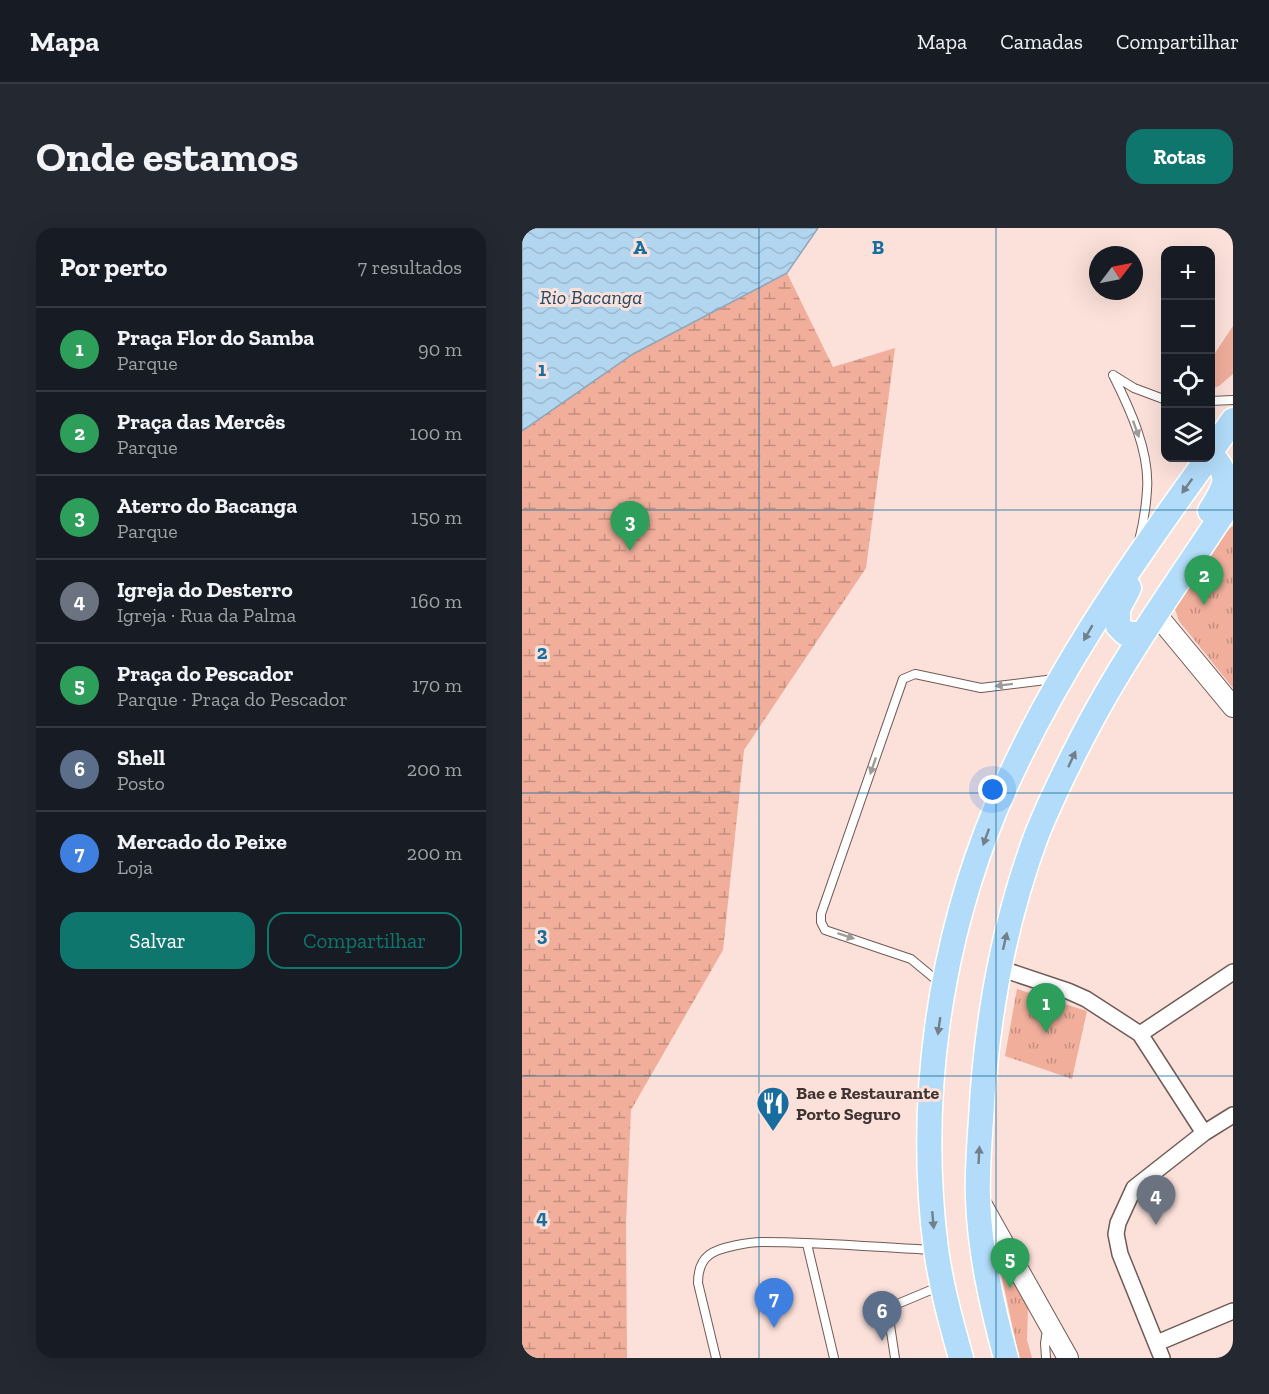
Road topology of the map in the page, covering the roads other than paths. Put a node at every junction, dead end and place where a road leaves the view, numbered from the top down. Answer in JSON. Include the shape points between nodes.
{"nodes":[{"id":1,"x":1161,"y":398,"type":"edge"},
{"id":2,"x":1233,"y":400,"type":"edge"},
{"id":3,"x":1215,"y":401,"type":"edge"},
{"id":4,"x":1233,"y":420,"type":"edge"},
{"id":5,"x":1215,"y":447,"type":"edge"},
{"id":6,"x":1215,"y":460,"type":"edge"},
{"id":7,"x":1205,"y":462,"type":"edge"},
{"id":8,"x":1233,"y":498,"type":"edge"},
{"id":9,"x":1167,"y":514,"type":"junction"},
{"id":10,"x":1224,"y":520,"type":"edge"},
{"id":11,"x":1133,"y":564,"type":"junction"},
{"id":12,"x":1185,"y":571,"type":"junction"},
{"id":13,"x":1155,"y":614,"type":"junction"},
{"id":14,"x":1142,"y":635,"type":"junction"},
{"id":15,"x":1062,"y":678,"type":"junction"},
{"id":16,"x":1233,"y":707,"type":"edge"},
{"id":17,"x":999,"y":968,"type":"junction"},
{"id":18,"x":1233,"y":972,"type":"edge"},
{"id":19,"x":944,"y":987,"type":"junction"},
{"id":20,"x":1140,"y":1034,"type":"junction"},
{"id":21,"x":1233,"y":1115,"type":"edge"},
{"id":22,"x":1204,"y":1132,"type":"junction"},
{"id":23,"x":978,"y":1198,"type":"junction"},
{"id":24,"x":807,"y":1244,"type":"junction"},
{"id":25,"x":936,"y":1250,"type":"junction"},
{"id":26,"x":942,"y":1285,"type":"junction"},
{"id":27,"x":1233,"y":1311,"type":"edge"},
{"id":28,"x":1048,"y":1323,"type":"junction"},
{"id":29,"x":1160,"y":1351,"type":"edge"},
{"id":30,"x":716,"y":1358,"type":"edge"},
{"id":31,"x":834,"y":1358,"type":"edge"},
{"id":32,"x":895,"y":1358,"type":"edge"},
{"id":33,"x":961,"y":1358,"type":"edge"},
{"id":34,"x":1006,"y":1358,"type":"edge"},
{"id":35,"x":1046,"y":1358,"type":"edge"},
{"id":36,"x":1068,"y":1358,"type":"edge"}],
"edges":[{"from":1,"to":11,"type":"lane","one_way":true,"via":[[1113,375],[1144,457],[1147,489]]},
{"from":2,"to":3,"type":"lane"},
{"from":4,"to":5,"type":"main road"},
{"from":6,"to":12,"type":"main road","via":[[1224,468],[1227,485],[1192,540]]},
{"from":7,"to":9,"type":"main road","one_way":true},
{"from":8,"to":10,"type":"main road"},
{"from":9,"to":11,"type":"main road"},
{"from":9,"to":14,"type":"main road","via":[[1149,558],[1118,609],[1120,629]]},
{"from":10,"to":12,"type":"main road"},
{"from":11,"to":15,"type":"main road","one_way":true},
{"from":12,"to":13,"type":"main road"},
{"from":13,"to":14,"type":"main road"},
{"from":13,"to":16,"type":"street"},
{"from":17,"to":14,"type":"main road","one_way":true,"via":[[1014,905],[1038,833],[1083,736]]},
{"from":15,"to":19,"type":"main road","one_way":true,"via":[[995,811],[961,910]]},
{"from":15,"to":19,"type":"lane","one_way":true,"via":[[981,688],[915,674],[903,679],[821,922],[825,930],[911,959]]},
{"from":17,"to":20,"type":"street","via":[[1086,999]]},
{"from":23,"to":17,"type":"main road","one_way":true,"via":[[983,1077]]},
{"from":18,"to":20,"type":"street"},
{"from":19,"to":25,"type":"main road","one_way":true,"via":[[932,1072],[930,1178]]},
{"from":20,"to":22,"type":"street"},
{"from":21,"to":22,"type":"street"},
{"from":22,"to":29,"type":"street","via":[[1134,1188],[1118,1223],[1120,1254]]},
{"from":23,"to":28,"type":"street"},
{"from":23,"to":34,"type":"main road","via":[[985,1266]]},
{"from":24,"to":25,"type":"lane"},
{"from":24,"to":30,"type":"lane","via":[[760,1242],[719,1249],[702,1263],[698,1283]]},
{"from":24,"to":31,"type":"lane"},
{"from":25,"to":26,"type":"main road"},
{"from":26,"to":32,"type":"lane","via":[[894,1305],[888,1312]]},
{"from":26,"to":33,"type":"main road"},
{"from":27,"to":29,"type":"street"},
{"from":28,"to":35,"type":"lane"},
{"from":28,"to":36,"type":"street"}]}
